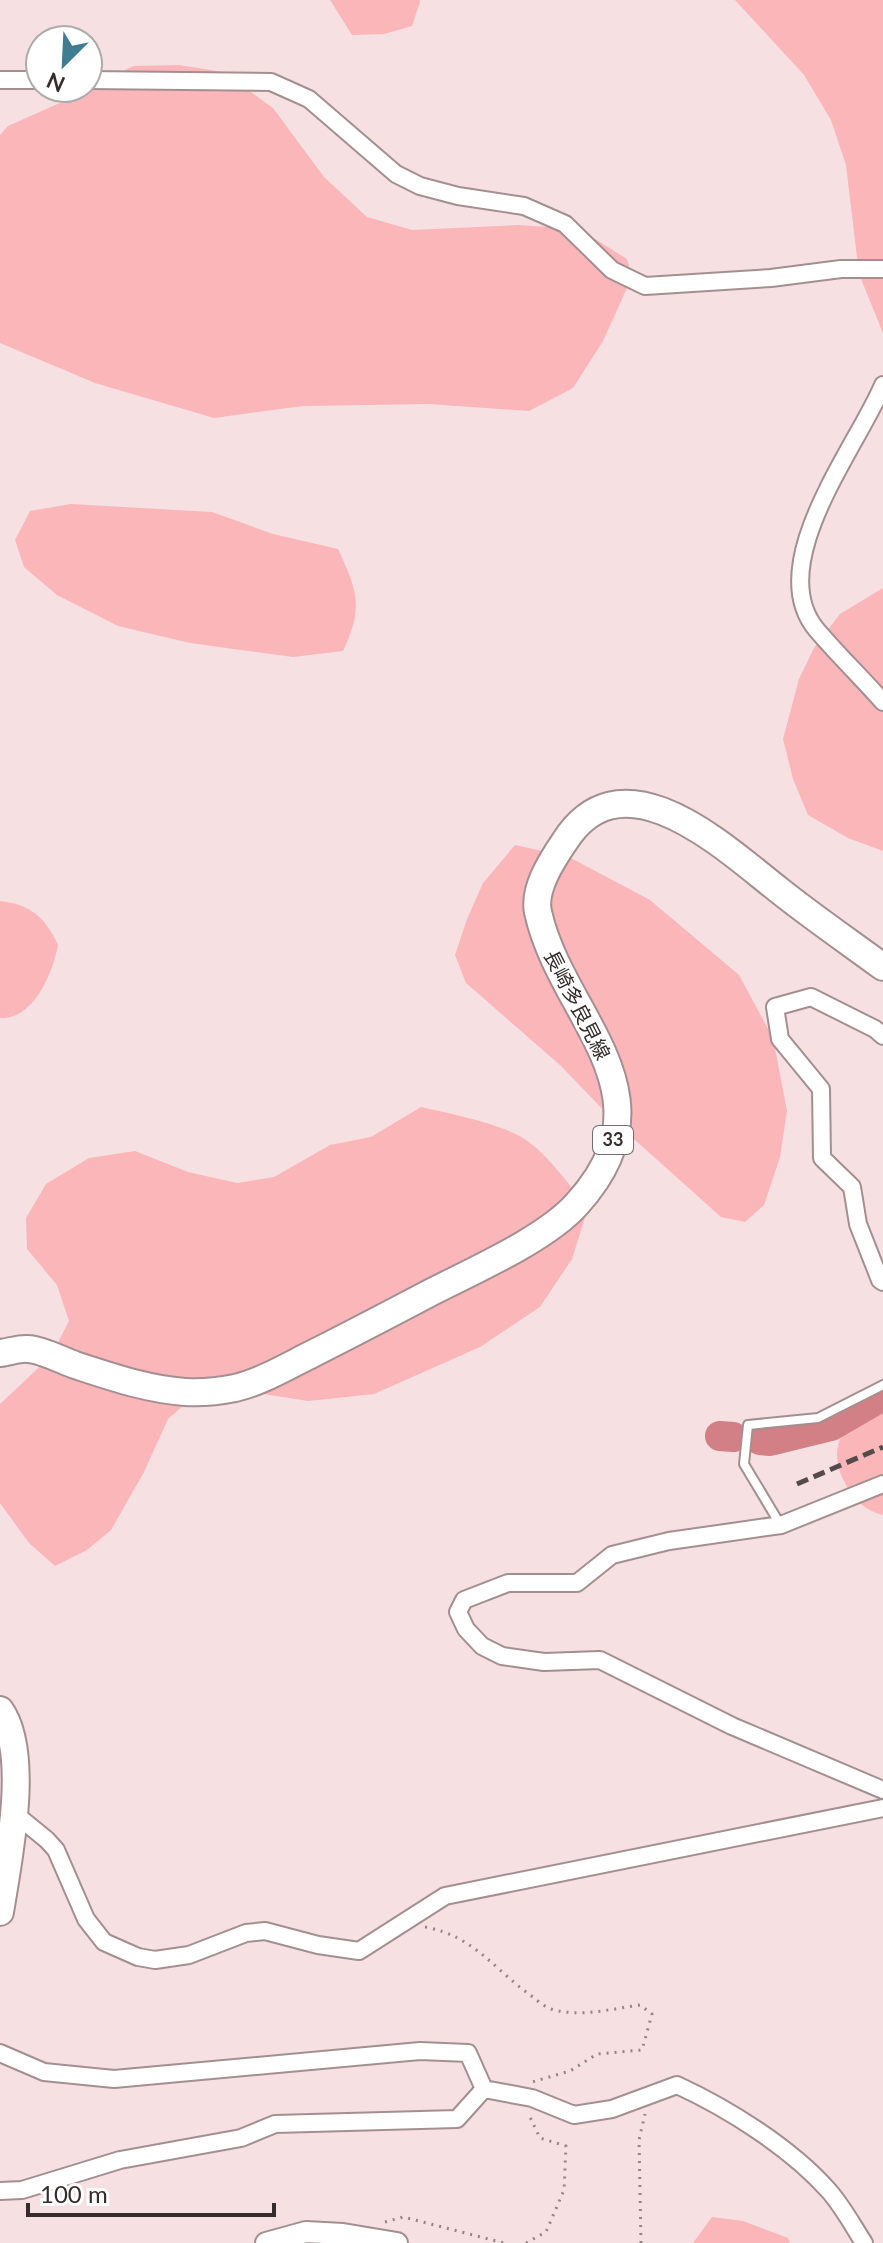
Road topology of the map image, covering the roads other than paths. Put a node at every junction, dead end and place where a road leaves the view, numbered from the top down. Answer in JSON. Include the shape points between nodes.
{"nodes":[{"id":1,"x":0,"y":80,"type":"edge"},
{"id":2,"x":24,"y":80,"type":"edge"},
{"id":3,"x":104,"y":80,"type":"edge"},
{"id":4,"x":883,"y":269,"type":"edge"},
{"id":5,"x":883,"y":385,"type":"edge"},
{"id":6,"x":883,"y":702,"type":"edge"},
{"id":7,"x":883,"y":967,"type":"edge"},
{"id":8,"x":883,"y":1036,"type":"edge"},
{"id":9,"x":883,"y":1282,"type":"edge"},
{"id":10,"x":0,"y":1353,"type":"edge"},
{"id":11,"x":883,"y":1385,"type":"edge"},
{"id":12,"x":883,"y":1484,"type":"edge"},
{"id":13,"x":781,"y":1525,"type":"junction"},
{"id":14,"x":0,"y":1710,"type":"edge"},
{"id":15,"x":883,"y":1790,"type":"edge"},
{"id":16,"x":883,"y":1808,"type":"edge"},
{"id":17,"x":14,"y":1813,"type":"junction"},
{"id":18,"x":0,"y":1912,"type":"edge"},
{"id":19,"x":0,"y":2053,"type":"edge"},
{"id":20,"x":484,"y":2089,"type":"junction"},
{"id":21,"x":0,"y":2191,"type":"edge"},
{"id":22,"x":266,"y":2243,"type":"edge"},
{"id":23,"x":397,"y":2243,"type":"edge"},
{"id":24,"x":864,"y":2243,"type":"edge"}],
"edges":[{"from":1,"to":2,"type":"street"},
{"from":3,"to":4,"type":"street","via":[[271,82],[309,99],[396,174],[458,196],[524,206],[565,224],[612,270],[645,286]]},
{"from":5,"to":6,"type":"street","via":[[806,540],[800,594],[816,628]]},
{"from":7,"to":10,"type":"main road","name":"長崎多良見線","number":"33","via":[[681,818],[650,805],[622,804],[597,811],[572,829],[541,886],[537,907],[545,941],[606,1055],[616,1093],[609,1155],[575,1207],[544,1232],[445,1285],[235,1388],[189,1392],[136,1385],[28,1349]]},
{"from":8,"to":9,"type":"street","via":[[811,997],[775,1007],[780,1039],[821,1089],[822,1158],[852,1187],[858,1224]]},
{"from":11,"to":13,"type":"lane","via":[[818,1418],[748,1425],[744,1464]]},
{"from":12,"to":13,"type":"street"},
{"from":13,"to":15,"type":"street","via":[[612,1555],[577,1583],[508,1583],[464,1600],[458,1612],[482,1646],[502,1656],[544,1662],[600,1660],[732,1726]]},
{"from":14,"to":17,"type":"main road","via":[[13,1748]]},
{"from":16,"to":17,"type":"street","via":[[445,1896],[359,1951],[265,1931],[155,1960],[104,1942],[86,1919],[56,1850]]},
{"from":17,"to":18,"type":"main road"},
{"from":19,"to":20,"type":"street","via":[[44,2072],[114,2079],[420,2051],[468,2053]]},
{"from":20,"to":21,"type":"street","via":[[457,2119],[275,2124],[241,2138],[120,2160],[22,2190]]},
{"from":20,"to":24,"type":"street","via":[[532,2098],[574,2115],[612,2109],[677,2085],[796,2158],[832,2194]]},
{"from":22,"to":23,"type":"street","via":[[306,2232]]}]}
